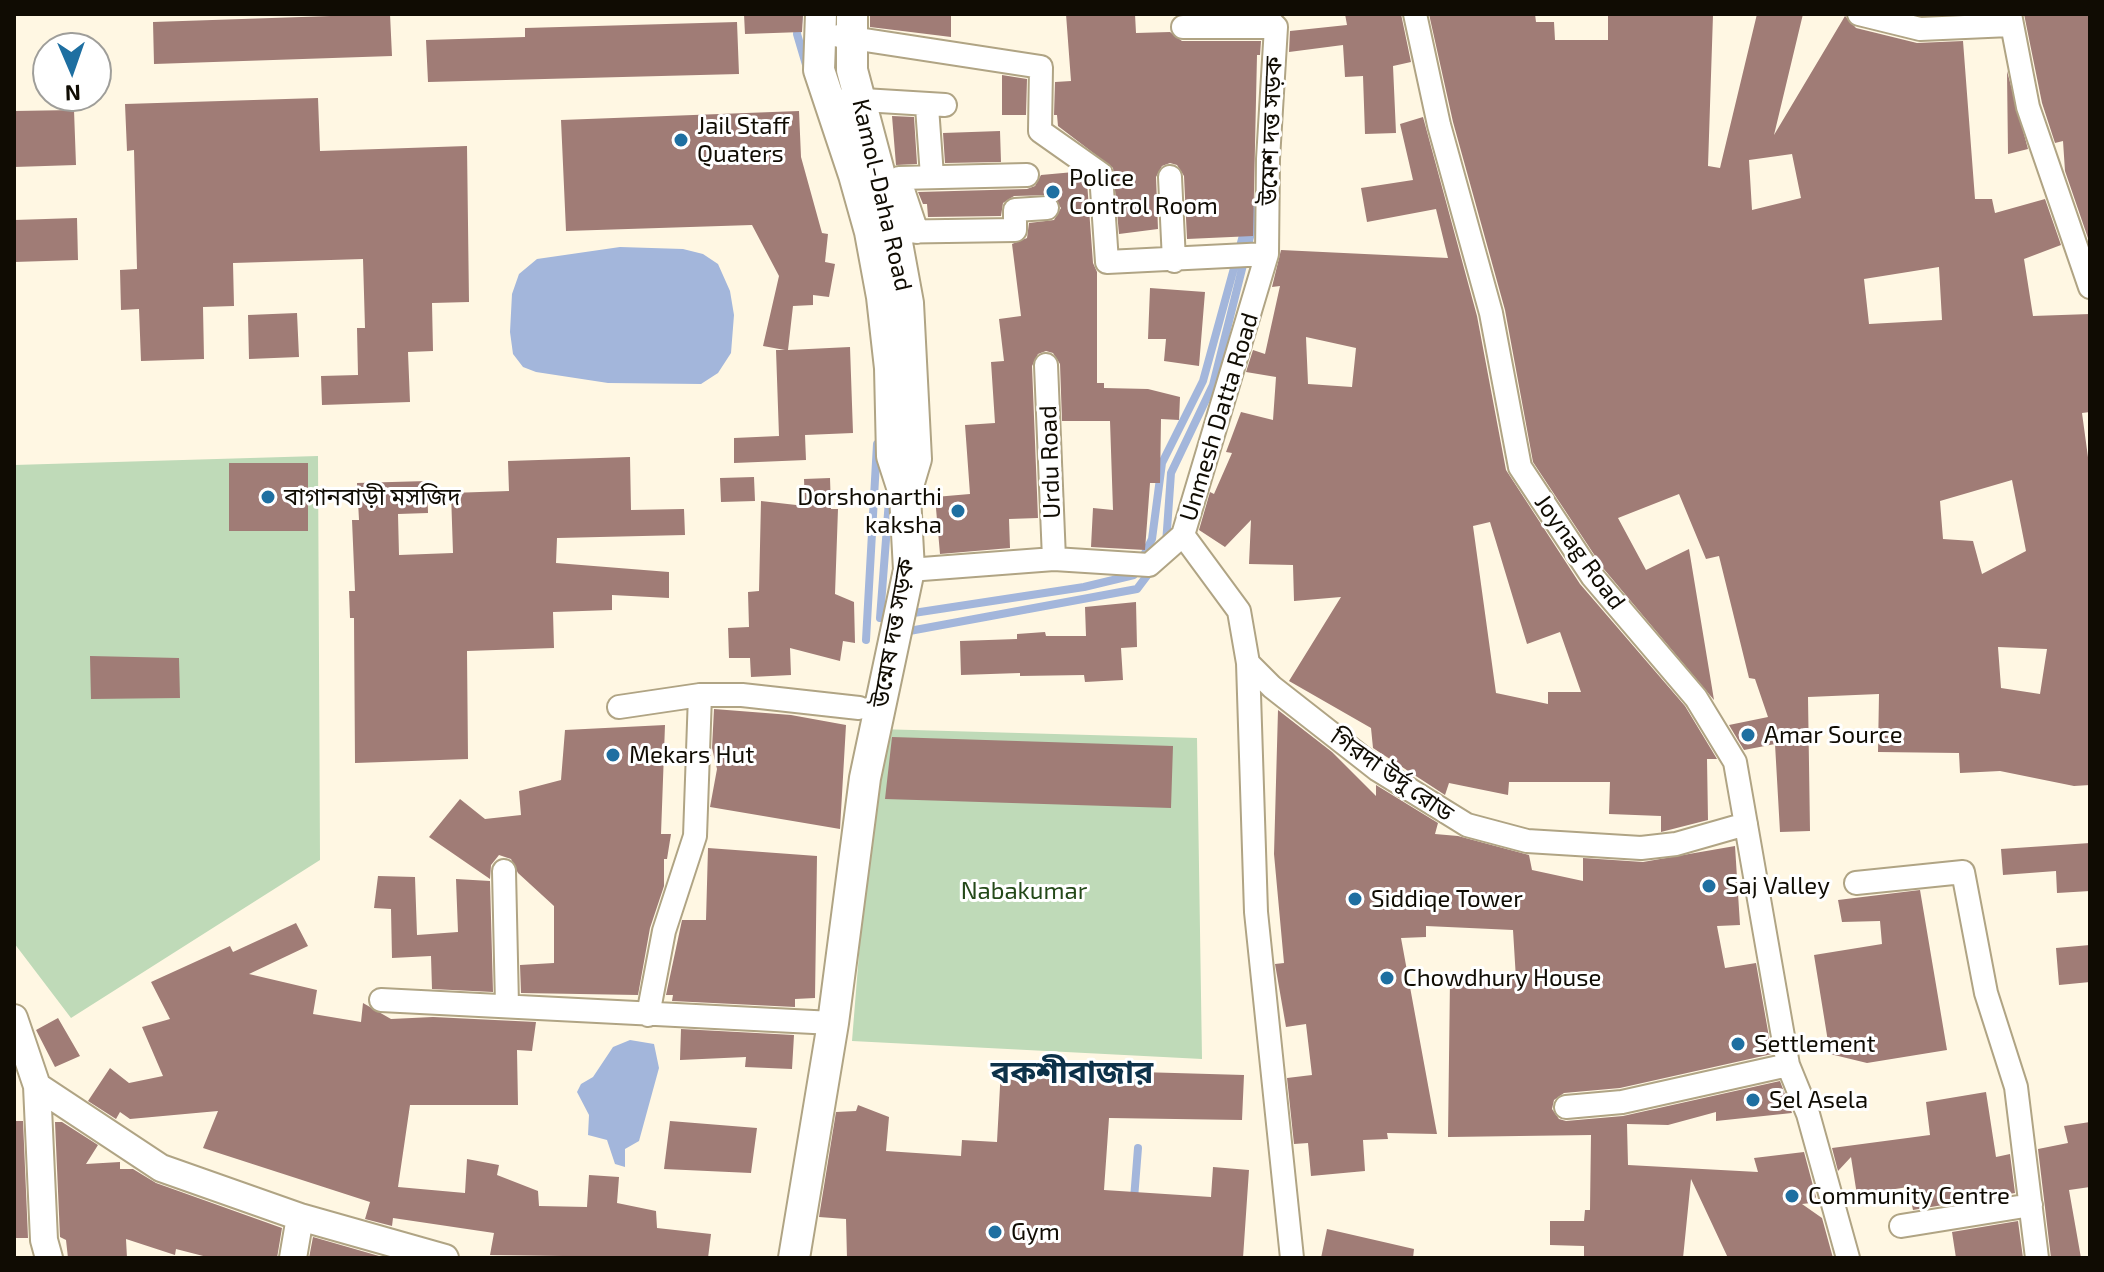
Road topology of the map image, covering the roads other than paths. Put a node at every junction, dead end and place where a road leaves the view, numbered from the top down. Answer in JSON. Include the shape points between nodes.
{"nodes":[{"id":1,"x":1415,"y":14,"type":"edge"},
{"id":2,"x":1859,"y":14,"type":"edge"},
{"id":3,"x":1270,"y":20,"type":"edge"},
{"id":4,"x":2010,"y":20,"type":"edge"},
{"id":5,"x":820,"y":24,"type":"edge"},
{"id":6,"x":851,"y":26,"type":"edge"},
{"id":7,"x":1183,"y":27,"type":"dead end"},
{"id":8,"x":852,"y":70,"type":"junction"},
{"id":9,"x":822,"y":83,"type":"junction"},
{"id":10,"x":859,"y":100,"type":"junction"},
{"id":11,"x":1027,"y":175,"type":"dead end"},
{"id":12,"x":932,"y":176,"type":"junction"},
{"id":13,"x":1170,"y":177,"type":"dead end"},
{"id":14,"x":1047,"y":208,"type":"dead end"},
{"id":15,"x":894,"y":232,"type":"junction"},
{"id":16,"x":1267,"y":254,"type":"junction"},
{"id":17,"x":1174,"y":261,"type":"junction"},
{"id":18,"x":2090,"y":287,"type":"edge"},
{"id":19,"x":1046,"y":365,"type":"dead end"},
{"id":20,"x":1183,"y":535,"type":"junction"},
{"id":21,"x":1054,"y":559,"type":"junction"},
{"id":22,"x":909,"y":570,"type":"junction"},
{"id":23,"x":1248,"y":663,"type":"junction"},
{"id":24,"x":700,"y":695,"type":"junction"},
{"id":25,"x":619,"y":707,"type":"dead end"},
{"id":26,"x":859,"y":708,"type":"dead end"},
{"id":27,"x":1746,"y":824,"type":"junction"},
{"id":28,"x":504,"y":871,"type":"dead end"},
{"id":29,"x":1856,"y":883,"type":"dead end"},
{"id":30,"x":381,"y":1000,"type":"dead end"},
{"id":31,"x":507,"y":1005,"type":"junction"},
{"id":32,"x":648,"y":1015,"type":"junction"},
{"id":33,"x":833,"y":1023,"type":"junction"},
{"id":34,"x":15,"y":1025,"type":"edge"},
{"id":35,"x":1788,"y":1065,"type":"junction"},
{"id":36,"x":37,"y":1086,"type":"junction"},
{"id":37,"x":1566,"y":1107,"type":"dead end"},
{"id":38,"x":2031,"y":1205,"type":"junction"},
{"id":39,"x":300,"y":1217,"type":"junction"},
{"id":40,"x":1901,"y":1226,"type":"dead end"},
{"id":41,"x":49,"y":1258,"type":"edge"},
{"id":42,"x":293,"y":1258,"type":"edge"},
{"id":43,"x":445,"y":1258,"type":"edge"},
{"id":44,"x":794,"y":1258,"type":"edge"},
{"id":45,"x":1292,"y":1258,"type":"edge"},
{"id":46,"x":1848,"y":1258,"type":"edge"},
{"id":47,"x":2037,"y":1258,"type":"edge"}],
"edges":[{"from":1,"to":27,"type":"street","name":"Joynag Road","via":[[1439,125],[1491,313],[1520,467],[1592,576],[1696,698],[1735,762]]},
{"from":2,"to":4,"type":"street","via":[[1920,29]]},
{"from":3,"to":7,"type":"street"},
{"from":3,"to":16,"type":"street","name":"উমেশ দত্ত সড়ক"},
{"from":4,"to":18,"type":"street","via":[[2028,107]]},
{"from":5,"to":6,"type":"street"},
{"from":5,"to":9,"type":"main road","name":"উন্মেষ দত্ত সড়ক"},
{"from":6,"to":8,"type":"main road","name":"Kamol-Daha Road"},
{"from":6,"to":17,"type":"street","via":[[1041,67],[1040,131],[1101,174],[1107,262]]},
{"from":8,"to":9,"type":"main road"},
{"from":8,"to":10,"type":"main road","name":"Kamol-Daha Road"},
{"from":9,"to":10,"type":"street"},
{"from":9,"to":15,"type":"main road","name":"উন্মেষ দত্ত সড়ক"},
{"from":10,"to":12,"type":"street","via":[[936,106]]},
{"from":10,"to":15,"type":"main road","name":"Kamol-Daha Road"},
{"from":11,"to":12,"type":"street"},
{"from":12,"to":15,"type":"street","via":[[899,178]]},
{"from":13,"to":17,"type":"street"},
{"from":14,"to":15,"type":"street","via":[[1015,210],[1015,230]]},
{"from":15,"to":22,"type":"main road","name":"উন্মেষ দত্ত সড়ক","via":[[892,456],[905,496]]},
{"from":16,"to":17,"type":"street"},
{"from":16,"to":20,"type":"street","name":"Unmesh Datta Road"},
{"from":19,"to":21,"type":"street","name":"Urdu Road"},
{"from":20,"to":21,"type":"street","name":"Unmesh Datta Road","via":[[1149,565]]},
{"from":20,"to":23,"type":"street","via":[[1239,611]]},
{"from":21,"to":22,"type":"street","name":"Unmesh Datta Road"},
{"from":22,"to":33,"type":"main road","name":"উন্মেষ দত্ত সড়ক","via":[[865,778]]},
{"from":23,"to":27,"type":"street","name":"গিরদা উর্দু রোড","via":[[1378,770],[1467,825],[1527,841],[1641,848]]},
{"from":23,"to":45,"type":"street","via":[[1256,912]]},
{"from":24,"to":25,"type":"street"},
{"from":24,"to":26,"type":"street"},
{"from":24,"to":32,"type":"street","via":[[695,836],[664,931]]},
{"from":27,"to":35,"type":"street","name":"Joynag Road"},
{"from":28,"to":31,"type":"street"},
{"from":29,"to":38,"type":"street","via":[[1963,872],[1986,993],[2016,1087]]},
{"from":30,"to":31,"type":"street"},
{"from":31,"to":32,"type":"street"},
{"from":32,"to":33,"type":"street"},
{"from":33,"to":44,"type":"main road","name":"উন্মেষ দত্ত সড়ক"},
{"from":34,"to":36,"type":"street"},
{"from":35,"to":37,"type":"street","via":[[1622,1102]]},
{"from":35,"to":46,"type":"street","name":"Joynag Road","via":[[1808,1114]]},
{"from":36,"to":39,"type":"street","via":[[161,1168]]},
{"from":36,"to":41,"type":"street"},
{"from":38,"to":40,"type":"street"},
{"from":38,"to":47,"type":"street"},
{"from":39,"to":42,"type":"street"},
{"from":39,"to":43,"type":"street"}]}
